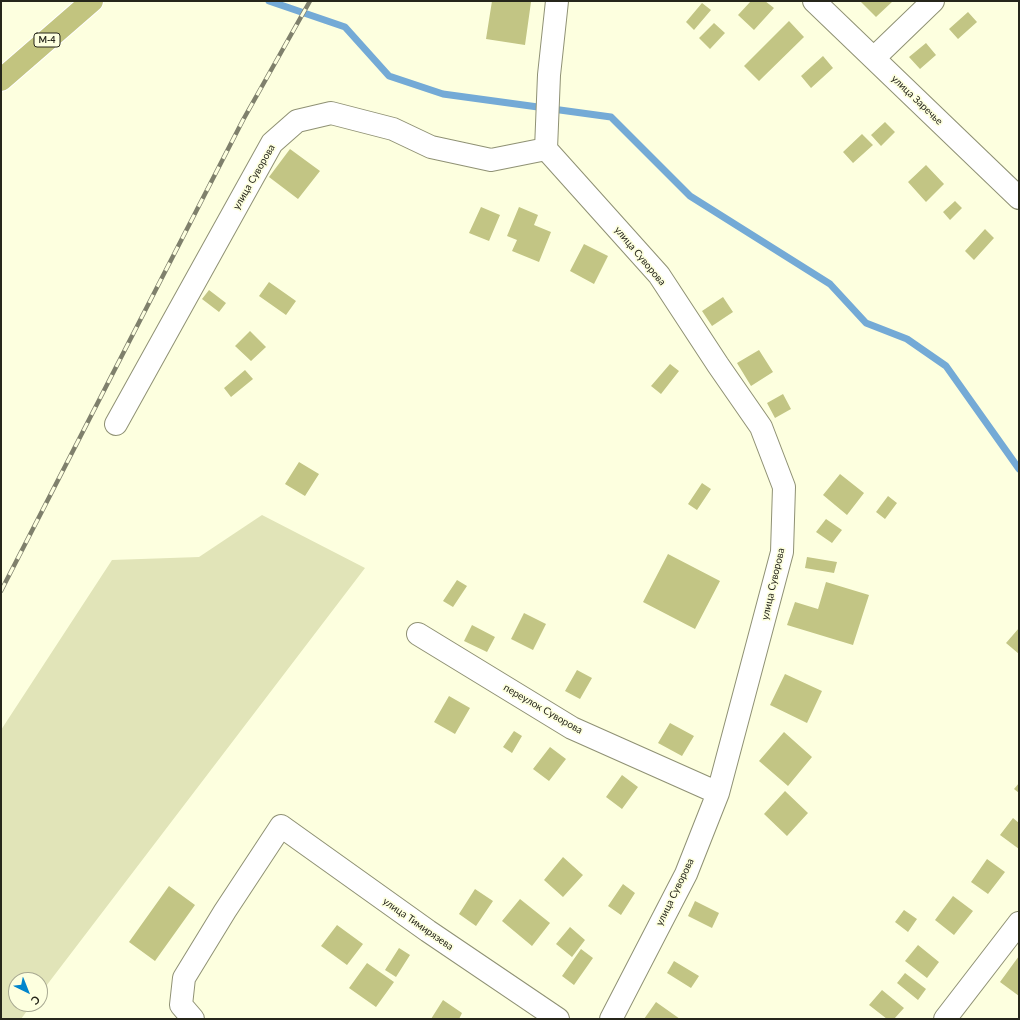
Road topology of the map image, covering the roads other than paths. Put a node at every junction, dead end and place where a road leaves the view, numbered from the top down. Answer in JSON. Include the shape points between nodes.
{"nodes":[{"id":1,"x":92,"y":1,"type":"edge"},
{"id":2,"x":557,"y":1,"type":"edge"},
{"id":3,"x":814,"y":1,"type":"edge"},
{"id":4,"x":933,"y":1,"type":"edge"},
{"id":5,"x":874,"y":58,"type":"junction"},
{"id":6,"x":1,"y":80,"type":"edge"},
{"id":7,"x":546,"y":149,"type":"junction"},
{"id":8,"x":1019,"y":198,"type":"edge"},
{"id":9,"x":116,"y":424,"type":"dead end"},
{"id":10,"x":418,"y":634,"type":"dead end"},
{"id":11,"x":718,"y":793,"type":"junction"},
{"id":12,"x":1019,"y":923,"type":"edge"},
{"id":13,"x":194,"y":1019,"type":"edge"},
{"id":14,"x":558,"y":1019,"type":"edge"},
{"id":15,"x":611,"y":1019,"type":"edge"},
{"id":16,"x":946,"y":1019,"type":"edge"}],
"edges":[{"from":1,"to":6,"type":"highway","number":"М-4"},
{"from":2,"to":7,"type":"street","via":[[549,75]]},
{"from":3,"to":5,"type":"street","name":"улица Заречье"},
{"from":4,"to":5,"type":"street"},
{"from":5,"to":8,"type":"street","name":"улица Заречье"},
{"from":7,"to":9,"type":"street","name":"улица Суворова","via":[[491,160],[431,147],[392,129],[331,113],[297,121],[272,143]]},
{"from":7,"to":11,"type":"street","name":"улица Суворова","via":[[659,275],[761,427],[784,487],[782,552]]},
{"from":10,"to":11,"type":"street","name":"переулок Суворова","via":[[572,728]]},
{"from":11,"to":15,"type":"street","name":"улица Суворова","via":[[686,874]]},
{"from":12,"to":16,"type":"street"},
{"from":13,"to":14,"type":"street","name":"улица Тимирязева","via":[[181,1005],[184,978],[281,826],[428,932]]}]}
